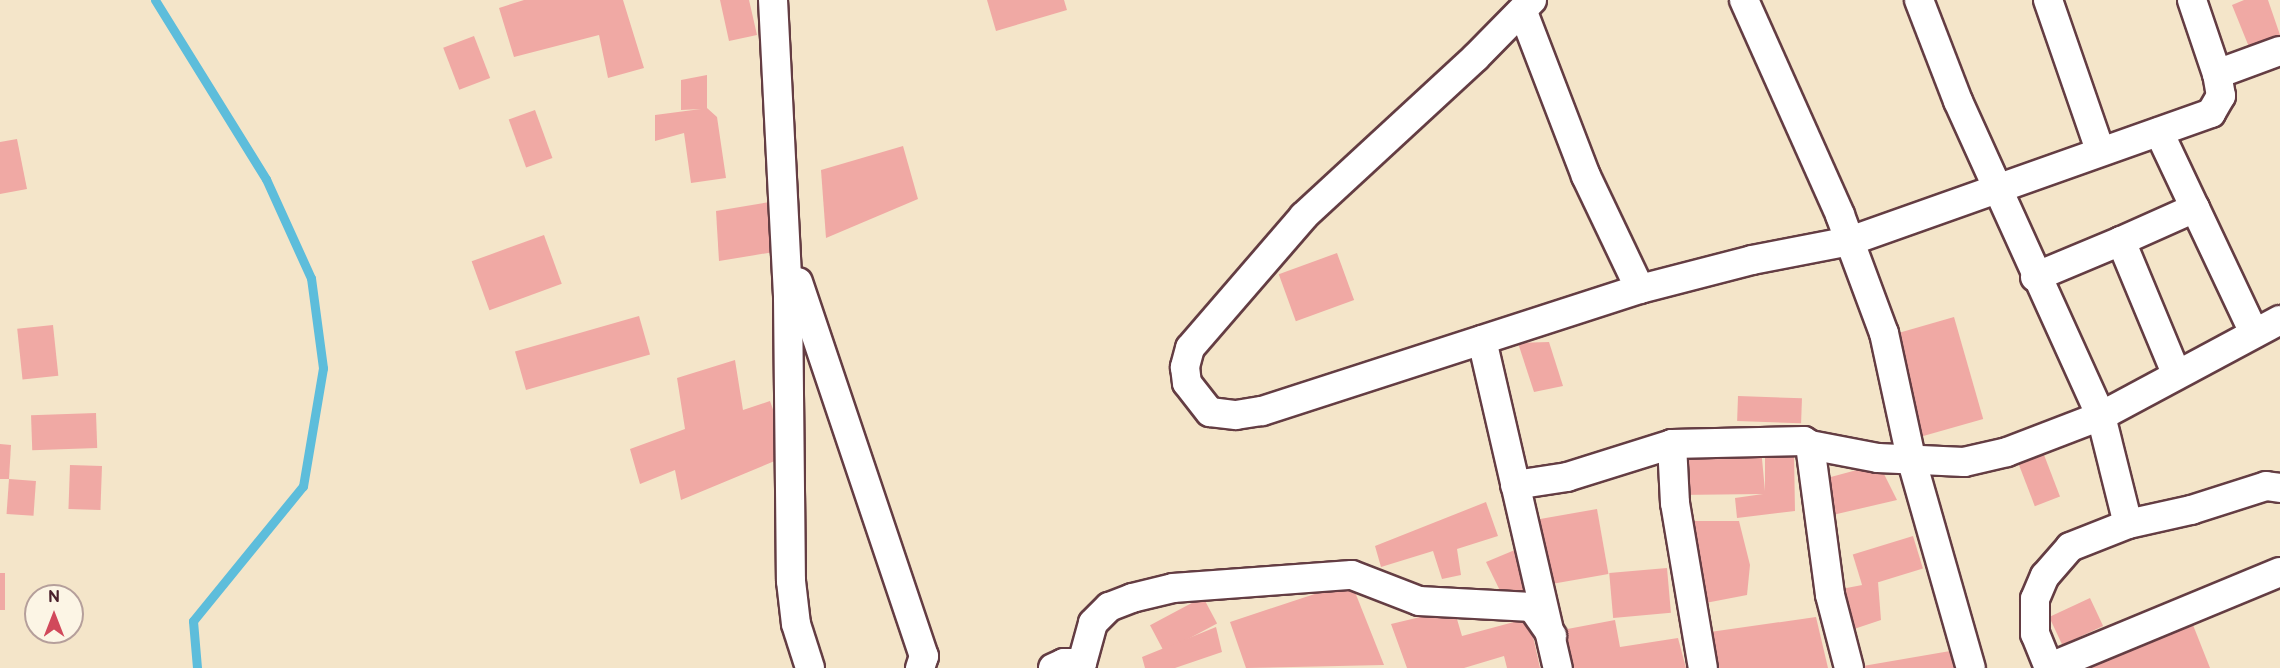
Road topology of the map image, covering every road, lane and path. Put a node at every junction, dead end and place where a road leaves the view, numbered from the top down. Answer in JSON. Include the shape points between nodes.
{"nodes":[{"id":1,"x":773,"y":0,"type":"edge"},
{"id":2,"x":1744,"y":0,"type":"edge"},
{"id":3,"x":1919,"y":0,"type":"edge"},
{"id":4,"x":2048,"y":0,"type":"edge"},
{"id":5,"x":2192,"y":0,"type":"edge"},
{"id":6,"x":1527,"y":6,"type":"edge"},
{"id":7,"x":2280,"y":51,"type":"edge"},
{"id":8,"x":2217,"y":74,"type":"junction"},
{"id":9,"x":2159,"y":132,"type":"junction"},
{"id":10,"x":2100,"y":150,"type":"junction"},
{"id":11,"x":1997,"y":190,"type":"junction"},
{"id":12,"x":2195,"y":208,"type":"junction"},
{"id":13,"x":1850,"y":241,"type":"junction"},
{"id":14,"x":2121,"y":241,"type":"junction"},
{"id":15,"x":2035,"y":277,"type":"junction"},
{"id":16,"x":798,"y":282,"type":"dead end"},
{"id":17,"x":1640,"y":289,"type":"junction"},
{"id":18,"x":2280,"y":320,"type":"edge"},
{"id":19,"x":2254,"y":333,"type":"junction"},
{"id":20,"x":1482,"y":340,"type":"junction"},
{"id":21,"x":2176,"y":373,"type":"junction"},
{"id":22,"x":2101,"y":416,"type":"junction"},
{"id":23,"x":1672,"y":444,"type":"junction"},
{"id":24,"x":1810,"y":446,"type":"junction"},
{"id":25,"x":1911,"y":458,"type":"junction"},
{"id":26,"x":1515,"y":485,"type":"junction"},
{"id":27,"x":2280,"y":488,"type":"edge"},
{"id":28,"x":2128,"y":524,"type":"junction"},
{"id":29,"x":2280,"y":572,"type":"edge"},
{"id":30,"x":1552,"y":636,"type":"junction"},
{"id":31,"x":1085,"y":666,"type":"edge"},
{"id":32,"x":810,"y":668,"type":"edge"},
{"id":33,"x":920,"y":668,"type":"edge"},
{"id":34,"x":1053,"y":668,"type":"edge"},
{"id":35,"x":1558,"y":668,"type":"edge"},
{"id":36,"x":1703,"y":668,"type":"edge"},
{"id":37,"x":1849,"y":668,"type":"edge"},
{"id":38,"x":1971,"y":668,"type":"edge"},
{"id":39,"x":2049,"y":668,"type":"edge"}],
"edges":[{"from":1,"to":32,"type":"street","via":[[788,298],[791,581],[796,624]]},
{"from":2,"to":13,"type":"street"},
{"from":3,"to":11,"type":"street"},
{"from":4,"to":10,"type":"street"},
{"from":5,"to":8,"type":"street"},
{"from":6,"to":17,"type":"street","via":[[1586,176]]},
{"from":6,"to":20,"type":"street","via":[[1304,216],[1190,348],[1185,367],[1187,383],[1210,412],[1236,416]]},
{"from":7,"to":8,"type":"street"},
{"from":8,"to":9,"type":"street","via":[[2221,96],[2211,113]]},
{"from":9,"to":10,"type":"street"},
{"from":9,"to":12,"type":"street"},
{"from":10,"to":11,"type":"street"},
{"from":11,"to":13,"type":"street"},
{"from":11,"to":15,"type":"street"},
{"from":12,"to":14,"type":"street"},
{"from":12,"to":19,"type":"street"},
{"from":13,"to":17,"type":"street","via":[[1752,260]]},
{"from":13,"to":25,"type":"street","via":[[1884,333]]},
{"from":14,"to":15,"type":"street"},
{"from":14,"to":21,"type":"street"},
{"from":15,"to":22,"type":"street"},
{"from":16,"to":33,"type":"street","via":[[924,656]]},
{"from":17,"to":20,"type":"street"},
{"from":18,"to":19,"type":"street"},
{"from":19,"to":21,"type":"street"},
{"from":20,"to":26,"type":"street"},
{"from":21,"to":22,"type":"street"},
{"from":22,"to":25,"type":"street","via":[[2007,452],[1964,462]]},
{"from":22,"to":28,"type":"street"},
{"from":23,"to":24,"type":"street","via":[[1804,441]]},
{"from":23,"to":26,"type":"street","via":[[1567,477]]},
{"from":23,"to":36,"type":"street","via":[[1674,503]]},
{"from":24,"to":25,"type":"street","via":[[1878,458]]},
{"from":24,"to":37,"type":"street","via":[[1830,595]]},
{"from":25,"to":38,"type":"street"},
{"from":26,"to":30,"type":"street"},
{"from":27,"to":28,"type":"street","via":[[2265,486],[2190,510]]},
{"from":28,"to":39,"type":"street","via":[[2070,547],[2045,576],[2035,599],[2035,634]]},
{"from":29,"to":39,"type":"street"},
{"from":30,"to":31,"type":"street","via":[[1532,607],[1419,601],[1352,575],[1173,588],[1132,598],[1109,608],[1093,623]]},
{"from":30,"to":35,"type":"street"},
{"from":31,"to":34,"type":"street","via":[[1064,663]]}]}
